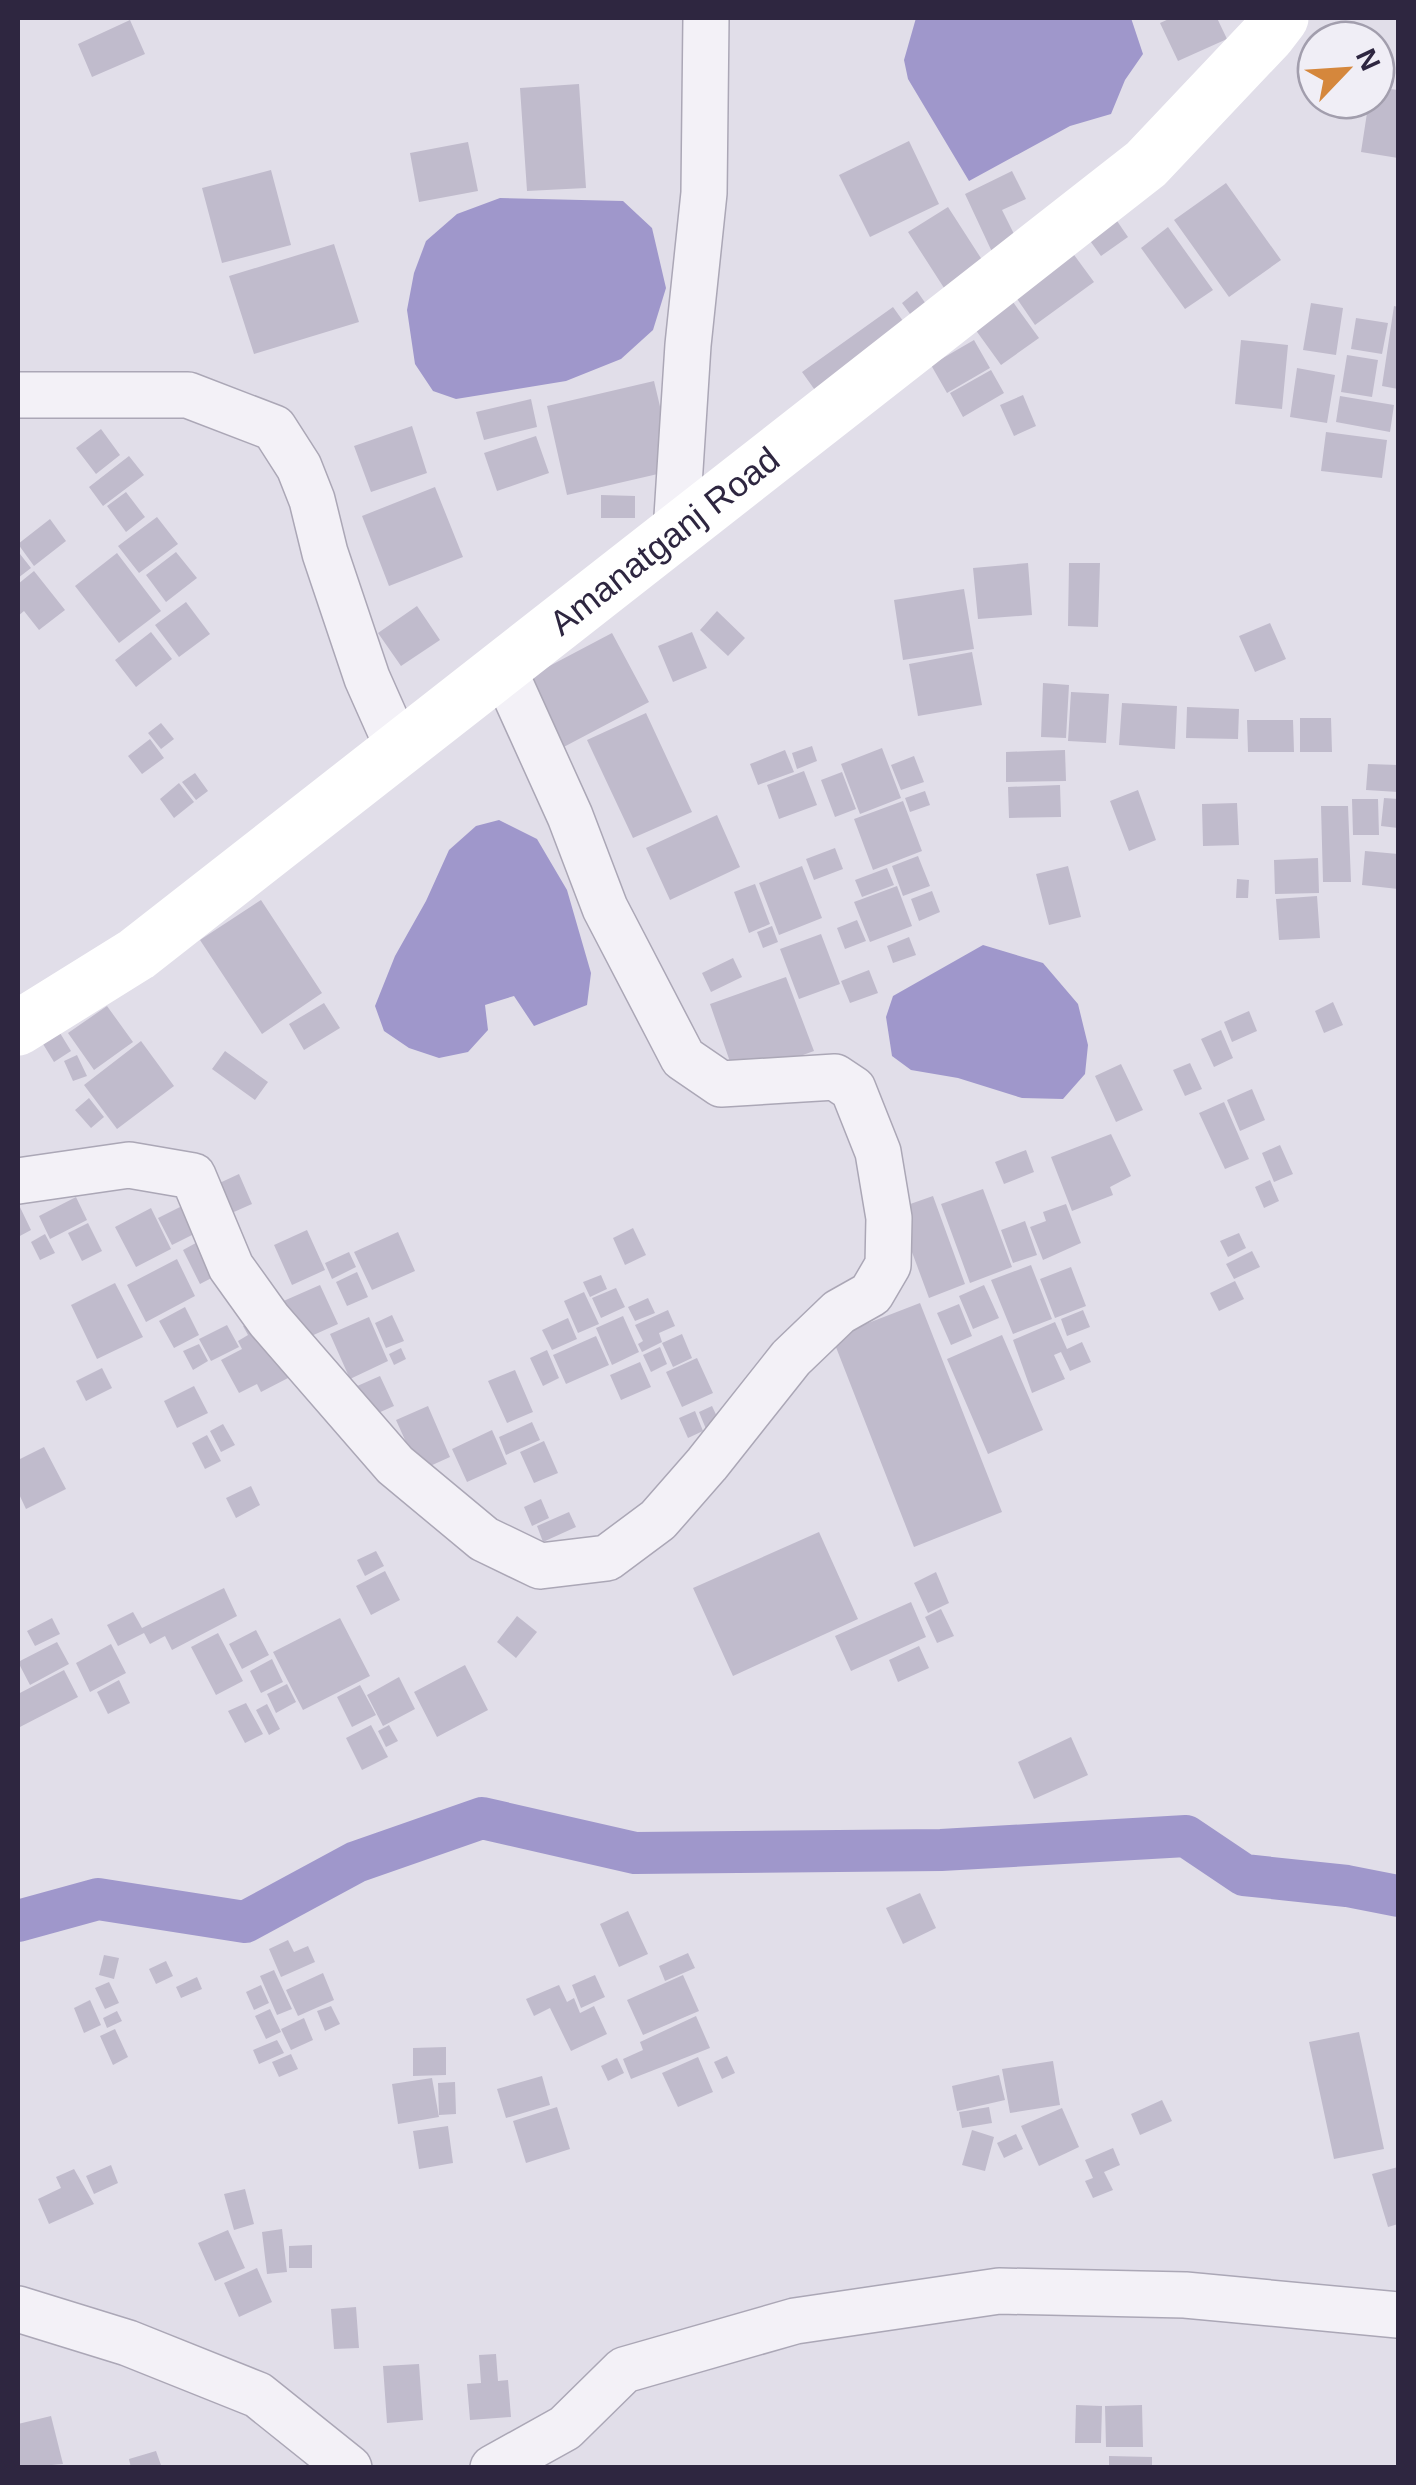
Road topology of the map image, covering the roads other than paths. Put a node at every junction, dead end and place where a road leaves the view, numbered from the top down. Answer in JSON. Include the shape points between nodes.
{"nodes":[{"id":1,"x":706,"y":18,"type":"edge"},
{"id":2,"x":1281,"y":18,"type":"edge"},
{"id":3,"x":18,"y":395,"type":"edge"},
{"id":4,"x":676,"y":532,"type":"junction"},
{"id":5,"x":503,"y":668,"type":"junction"},
{"id":6,"x":399,"y":750,"type":"junction"},
{"id":7,"x":18,"y":1028,"type":"edge"},
{"id":8,"x":18,"y":1181,"type":"edge"},
{"id":9,"x":18,"y":2310,"type":"edge"},
{"id":10,"x":1398,"y":2314,"type":"edge"},
{"id":11,"x":349,"y":2468,"type":"edge"},
{"id":12,"x":493,"y":2468,"type":"edge"}],
"edges":[{"from":1,"to":4,"type":"street","via":[[704,194]]},
{"from":2,"to":4,"type":"main road","name":"Amanatganj Road","via":[[1146,164]]},
{"from":3,"to":6,"type":"street","via":[[188,395],[274,428],[312,500],[367,678]]},
{"from":4,"to":5,"type":"main road","name":"Amanatganj Road"},
{"from":5,"to":6,"type":"main road","name":"Amanatganj Road"},
{"from":5,"to":8,"type":"street","via":[[605,908],[683,1058],[721,1084],[836,1077],[853,1089],[878,1152],[889,1218],[888,1265],[871,1294],[839,1312],[791,1358],[658,1520],[607,1558],[540,1566],[484,1539],[396,1465],[269,1320],[232,1267],[193,1176],[129,1165]]},
{"from":6,"to":7,"type":"main road","name":"Amanatganj Road","via":[[137,954]]},
{"from":9,"to":11,"type":"street","via":[[128,2343],[258,2394]]},
{"from":10,"to":12,"type":"street","via":[[1185,2295],[998,2291],[794,2321],[624,2370],[565,2428]]}]}
